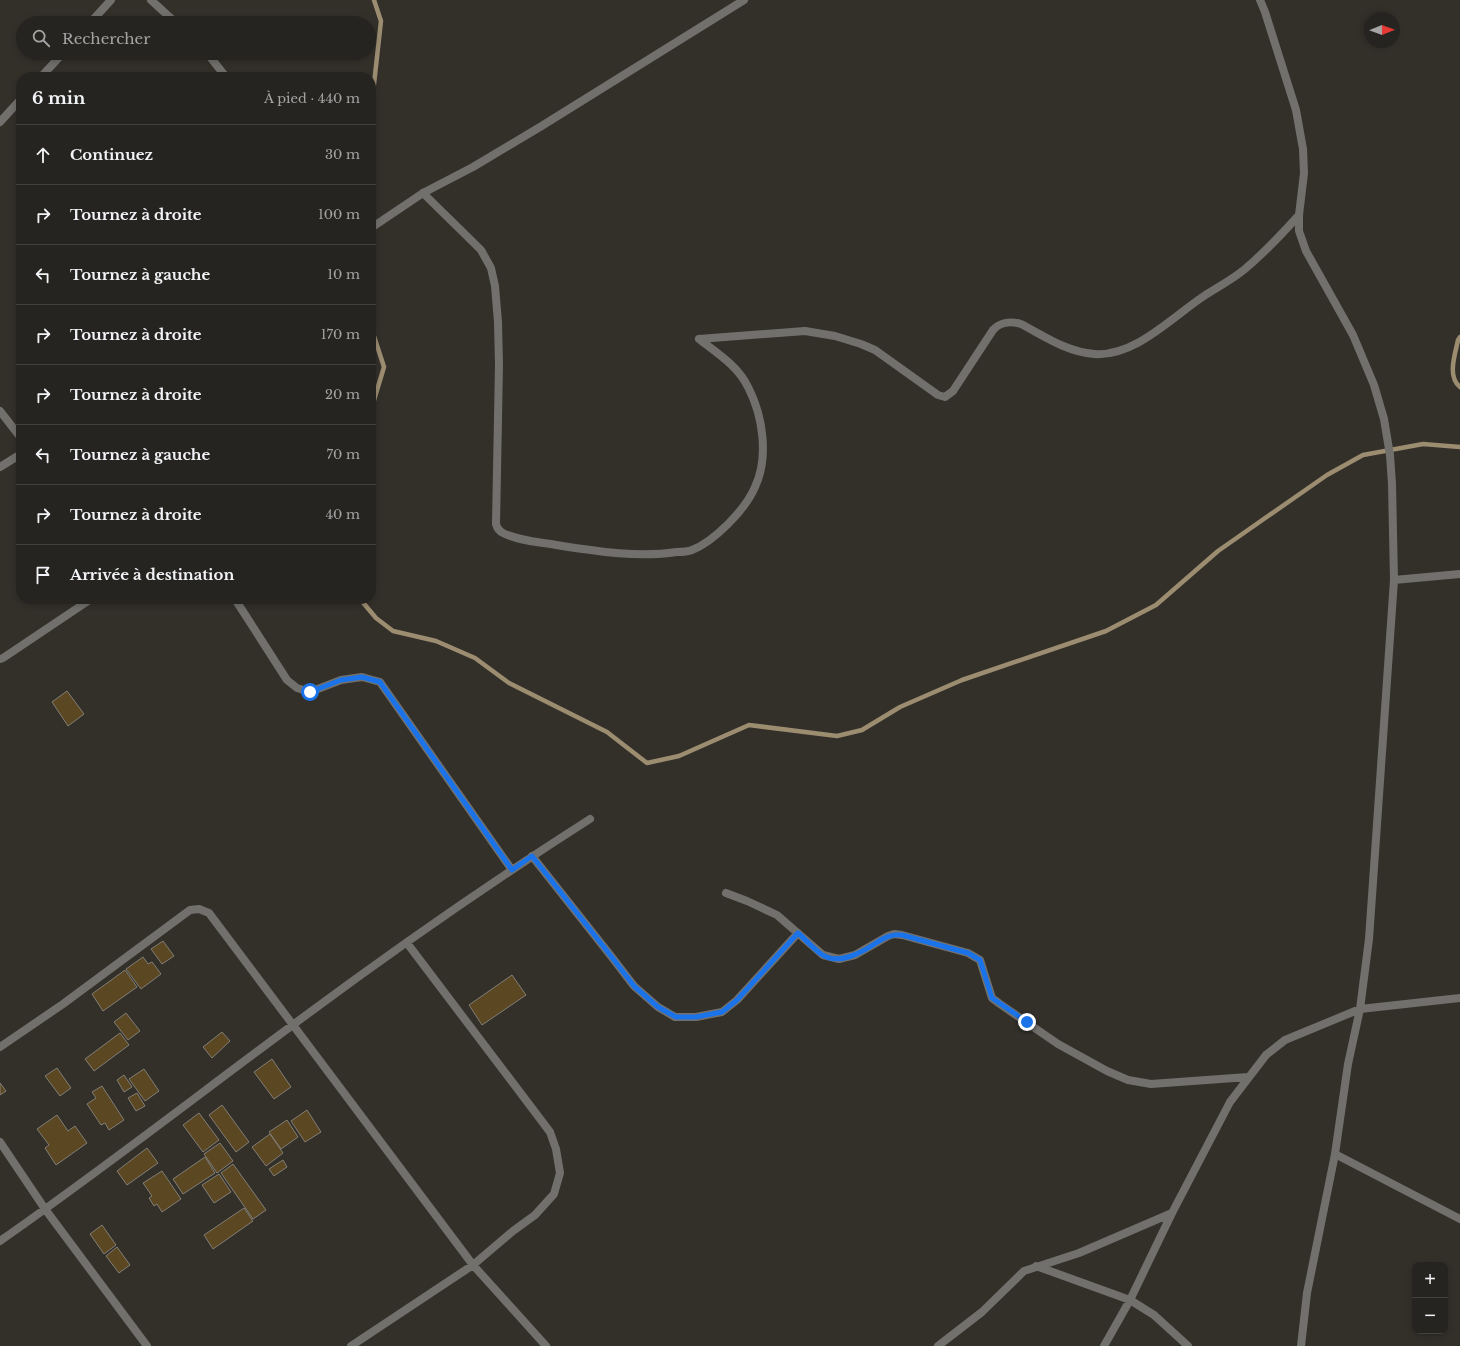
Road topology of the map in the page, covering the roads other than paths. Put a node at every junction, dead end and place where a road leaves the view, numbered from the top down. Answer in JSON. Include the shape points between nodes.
{"nodes":[{"id":1,"x":111,"y":0,"type":"edge"},
{"id":2,"x":151,"y":0,"type":"edge"},
{"id":3,"x":744,"y":0,"type":"edge"},
{"id":4,"x":1260,"y":0,"type":"edge"},
{"id":5,"x":96,"y":16,"type":"edge"},
{"id":6,"x":168,"y":16,"type":"edge"},
{"id":7,"x":57,"y":60,"type":"edge"},
{"id":8,"x":213,"y":60,"type":"edge"},
{"id":9,"x":46,"y":72,"type":"edge"},
{"id":10,"x":222,"y":72,"type":"edge"},
{"id":11,"x":16,"y":104,"type":"edge"},
{"id":12,"x":0,"y":122,"type":"edge"},
{"id":13,"x":423,"y":193,"type":"junction"},
{"id":14,"x":1299,"y":215,"type":"junction"},
{"id":15,"x":376,"y":225,"type":"edge"},
{"id":16,"x":0,"y":411,"type":"edge"},
{"id":17,"x":16,"y":432,"type":"edge"},
{"id":18,"x":16,"y":457,"type":"edge"},
{"id":19,"x":0,"y":467,"type":"edge"},
{"id":20,"x":1460,"y":574,"type":"edge"},
{"id":21,"x":1394,"y":580,"type":"junction"},
{"id":22,"x":84,"y":604,"type":"edge"},
{"id":23,"x":238,"y":604,"type":"edge"},
{"id":24,"x":0,"y":659,"type":"edge"},
{"id":25,"x":590,"y":819,"type":"dead end"},
{"id":26,"x":532,"y":856,"type":"junction"},
{"id":27,"x":512,"y":870,"type":"junction"},
{"id":28,"x":726,"y":893,"type":"dead end"},
{"id":29,"x":798,"y":933,"type":"junction"},
{"id":30,"x":407,"y":943,"type":"junction"},
{"id":31,"x":1460,"y":998,"type":"edge"},
{"id":32,"x":1360,"y":1009,"type":"junction"},
{"id":33,"x":292,"y":1025,"type":"junction"},
{"id":34,"x":0,"y":1047,"type":"edge"},
{"id":35,"x":1248,"y":1077,"type":"junction"},
{"id":36,"x":0,"y":1142,"type":"edge"},
{"id":37,"x":1335,"y":1154,"type":"junction"},
{"id":38,"x":45,"y":1210,"type":"junction"},
{"id":39,"x":1172,"y":1213,"type":"junction"},
{"id":40,"x":1460,"y":1219,"type":"edge"},
{"id":41,"x":0,"y":1241,"type":"edge"},
{"id":42,"x":473,"y":1265,"type":"junction"},
{"id":43,"x":1036,"y":1266,"type":"junction"},
{"id":44,"x":1130,"y":1300,"type":"junction"},
{"id":45,"x":147,"y":1346,"type":"edge"},
{"id":46,"x":352,"y":1346,"type":"edge"},
{"id":47,"x":546,"y":1346,"type":"edge"},
{"id":48,"x":938,"y":1346,"type":"edge"},
{"id":49,"x":1104,"y":1346,"type":"edge"},
{"id":50,"x":1188,"y":1346,"type":"edge"},
{"id":51,"x":1301,"y":1346,"type":"edge"}],
"edges":[{"from":1,"to":5,"type":"street"},
{"from":2,"to":6,"type":"street"},
{"from":3,"to":13,"type":"street","via":[[486,159]]},
{"from":4,"to":14,"type":"street","via":[[1296,110],[1303,149],[1304,173]]},
{"from":7,"to":9,"type":"street"},
{"from":8,"to":10,"type":"street"},
{"from":11,"to":12,"type":"street"},
{"from":13,"to":14,"type":"street","via":[[481,250],[491,268],[496,286],[499,365],[497,529],[508,535],[547,543],[617,553],[664,554],[691,550],[722,530],[739,513],[755,487],[761,469],[760,418],[748,387],[733,366],[699,339],[805,331],[835,336],[875,350],[938,395],[945,397],[953,391],[997,325],[1014,322],[1021,324],[1063,346],[1081,352],[1115,352],[1132,346],[1244,270],[1268,249]]},
{"from":13,"to":15,"type":"street"},
{"from":14,"to":21,"type":"street","via":[[1299,231],[1306,251],[1353,335],[1374,385],[1384,419],[1390,455]]},
{"from":16,"to":17,"type":"street"},
{"from":18,"to":19,"type":"street"},
{"from":20,"to":21,"type":"street"},
{"from":21,"to":32,"type":"street","via":[[1369,939]]},
{"from":22,"to":24,"type":"street"},
{"from":23,"to":27,"type":"street","via":[[287,680],[297,688],[310,692],[341,680],[362,677],[380,682]]},
{"from":25,"to":26,"type":"street"},
{"from":26,"to":27,"type":"street"},
{"from":26,"to":29,"type":"street","via":[[634,986],[658,1007],[676,1017],[696,1017],[722,1012],[742,995]]},
{"from":27,"to":30,"type":"street"},
{"from":28,"to":29,"type":"street","via":[[777,915]]},
{"from":29,"to":35,"type":"street","via":[[822,955],[839,959],[855,955],[894,934],[968,953],[980,960],[992,998],[1058,1044],[1128,1080],[1151,1084]]},
{"from":30,"to":33,"type":"street"},
{"from":30,"to":42,"type":"street","via":[[550,1132],[556,1149],[560,1173],[554,1194],[535,1215]]},
{"from":31,"to":32,"type":"street"},
{"from":32,"to":35,"type":"street","via":[[1285,1040],[1266,1055]]},
{"from":32,"to":37,"type":"street","via":[[1348,1064]]},
{"from":33,"to":34,"type":"street","via":[[209,913],[199,909],[190,910]]},
{"from":33,"to":38,"type":"street"},
{"from":33,"to":42,"type":"street"},
{"from":35,"to":39,"type":"street","via":[[1230,1102]]},
{"from":36,"to":38,"type":"street"},
{"from":37,"to":40,"type":"street"},
{"from":37,"to":51,"type":"street","via":[[1307,1293]]},
{"from":38,"to":41,"type":"street"},
{"from":38,"to":45,"type":"street"},
{"from":39,"to":43,"type":"street","via":[[1085,1250]]},
{"from":39,"to":44,"type":"street"},
{"from":42,"to":46,"type":"street"},
{"from":42,"to":47,"type":"street"},
{"from":43,"to":44,"type":"street"},
{"from":43,"to":48,"type":"street","via":[[1024,1271],[982,1312]]},
{"from":44,"to":49,"type":"street"},
{"from":44,"to":50,"type":"street","via":[[1154,1315]]}]}
